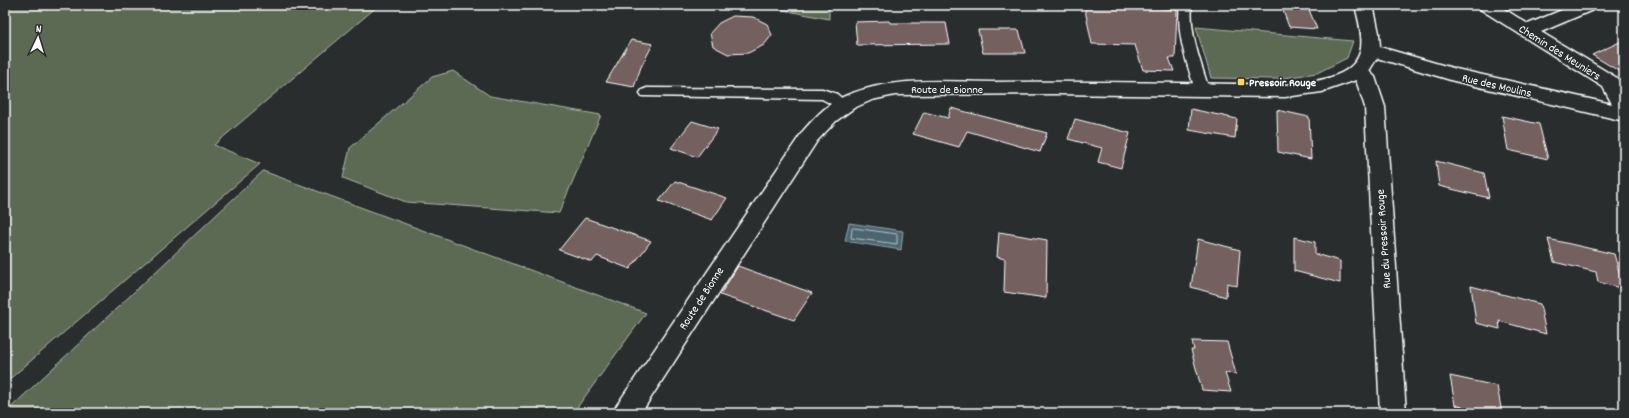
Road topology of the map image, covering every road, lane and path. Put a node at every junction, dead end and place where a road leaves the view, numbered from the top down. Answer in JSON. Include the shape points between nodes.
{"nodes":[{"id":1,"x":1186,"y":5,"type":"edge"},
{"id":2,"x":1364,"y":5,"type":"edge"},
{"id":3,"x":1486,"y":5,"type":"edge"},
{"id":4,"x":1589,"y":5,"type":"edge"},
{"id":5,"x":1527,"y":31,"type":"junction"},
{"id":6,"x":1370,"y":50,"type":"junction"},
{"id":7,"x":1356,"y":72,"type":"junction"},
{"id":8,"x":1202,"y":90,"type":"junction"},
{"id":9,"x":647,"y":92,"type":"dead end"},
{"id":10,"x":842,"y":105,"type":"junction"},
{"id":11,"x":1624,"y":109,"type":"edge"},
{"id":12,"x":1624,"y":114,"type":"edge"},
{"id":13,"x":626,"y":413,"type":"edge"},
{"id":14,"x":1393,"y":413,"type":"edge"}],
"edges":[{"from":1,"to":8,"type":"lane","via":[[1186,30]]},
{"from":2,"to":6,"type":"street","via":[[1369,25]]},
{"from":3,"to":5,"type":"street","name":"Chemin des Meuniers"},
{"from":4,"to":5,"type":"street"},
{"from":5,"to":11,"type":"street","name":"Chemin des Meuniers","via":[[1610,83]]},
{"from":6,"to":7,"type":"street","name":"Route de Bionne","via":[[1367,60]]},
{"from":6,"to":12,"type":"street","name":"Rue des Moulins","via":[[1454,75]]},
{"from":7,"to":8,"type":"street","name":"Route de Bionne","via":[[1343,80],[1314,88],[1285,91]]},
{"from":7,"to":14,"type":"street","name":"Rue du Pressoir Rouge","via":[[1365,77],[1375,107]]},
{"from":8,"to":10,"type":"street","name":"Route de Bionne","via":[[894,89],[869,94]]},
{"from":9,"to":10,"type":"lane","via":[[822,94],[832,97]]},
{"from":10,"to":13,"type":"street","name":"Route de Bionne","via":[[826,116],[810,136]]}]}
